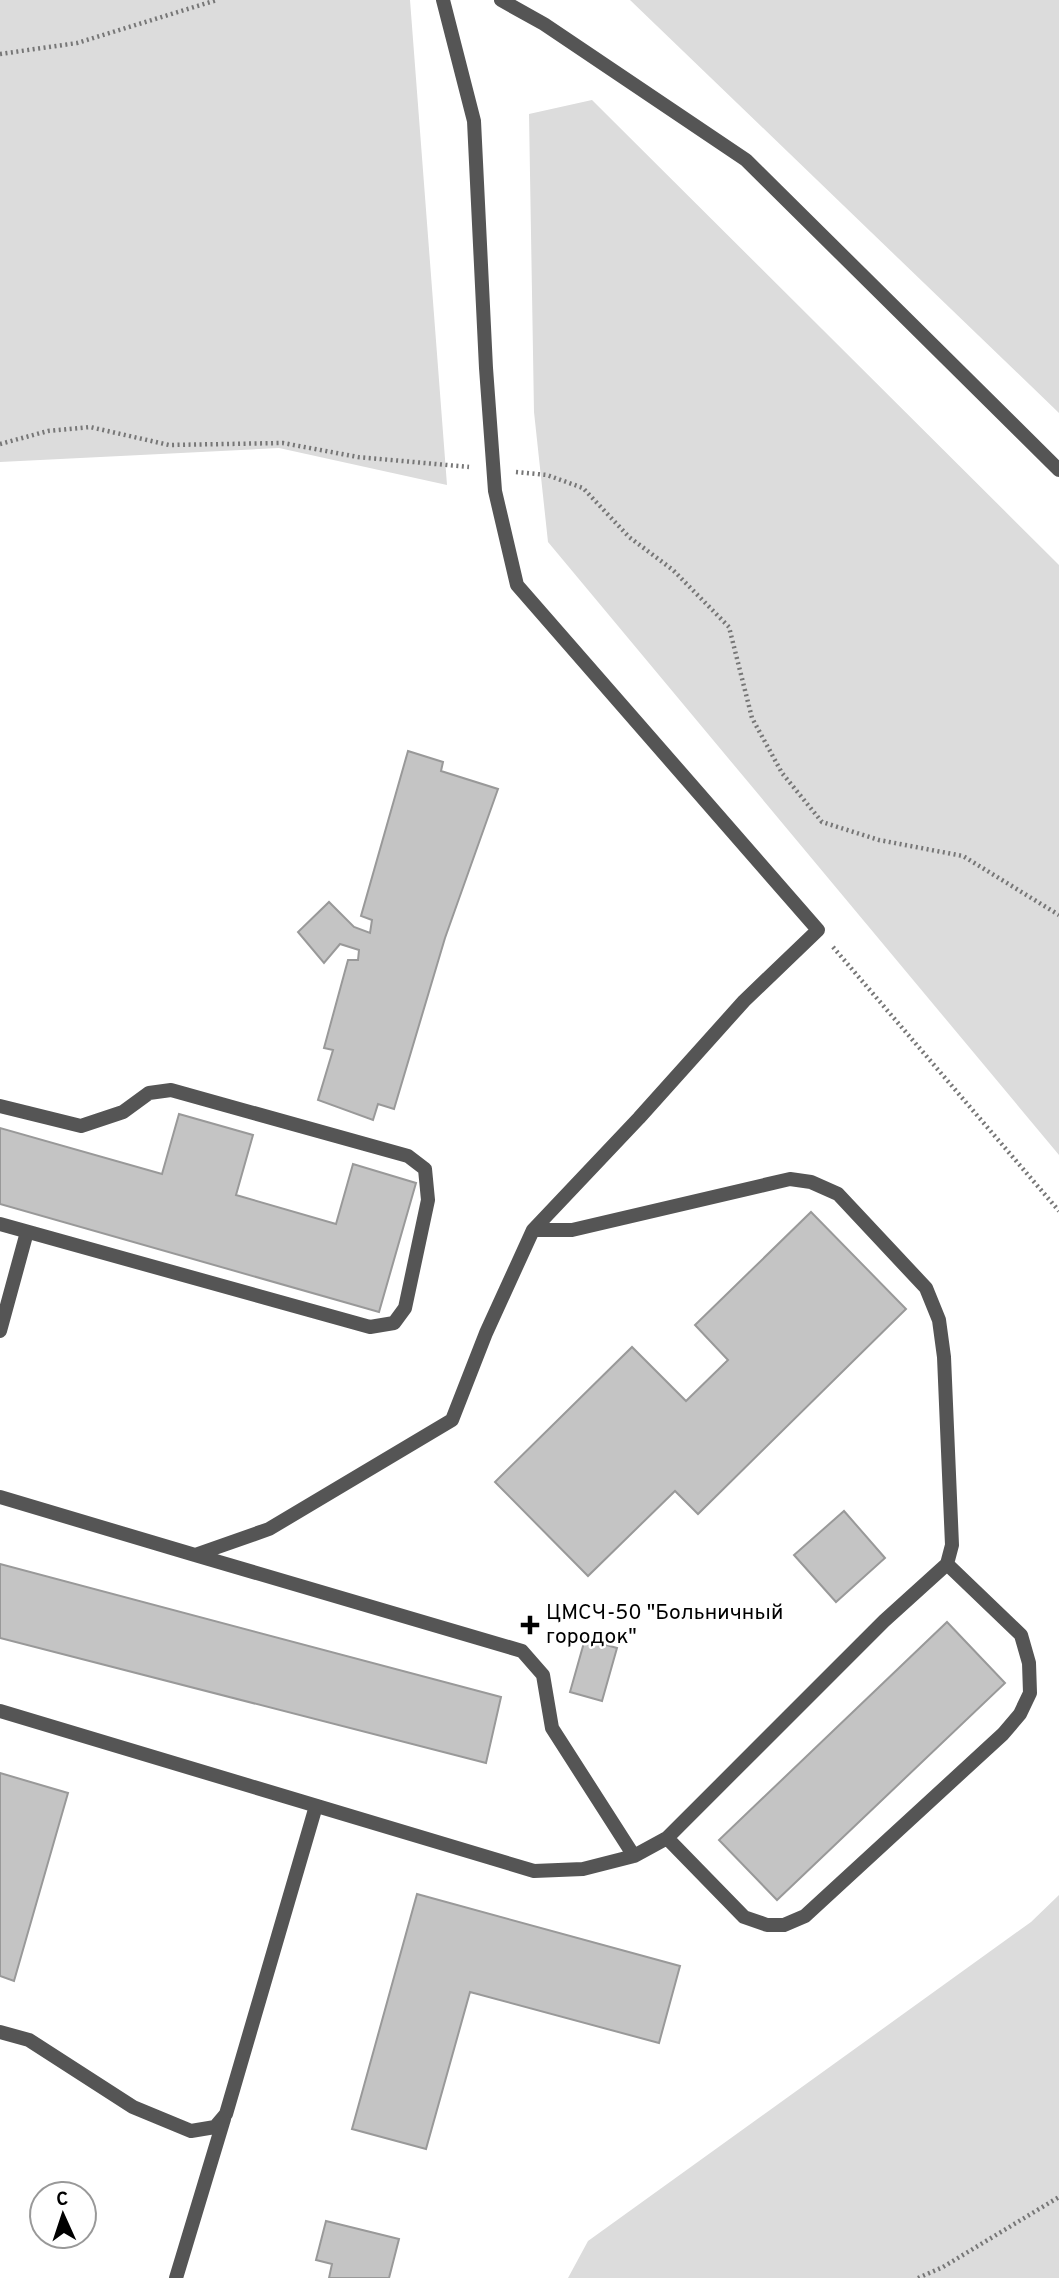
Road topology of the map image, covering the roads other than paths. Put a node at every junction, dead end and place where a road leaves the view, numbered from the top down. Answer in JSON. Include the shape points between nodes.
{"nodes":[{"id":1,"x":443,"y":0,"type":"edge"},
{"id":2,"x":501,"y":0,"type":"edge"},
{"id":3,"x":1059,"y":470,"type":"edge"},
{"id":4,"x":0,"y":1106,"type":"edge"},
{"id":5,"x":0,"y":1224,"type":"edge"},
{"id":6,"x":533,"y":1230,"type":"junction"},
{"id":7,"x":27,"y":1232,"type":"junction"},
{"id":8,"x":0,"y":1331,"type":"edge"},
{"id":9,"x":0,"y":1497,"type":"edge"},
{"id":10,"x":195,"y":1555,"type":"junction"},
{"id":11,"x":947,"y":1564,"type":"junction"},
{"id":12,"x":0,"y":1711,"type":"edge"},
{"id":13,"x":316,"y":1806,"type":"junction"},
{"id":14,"x":667,"y":1838,"type":"junction"},
{"id":15,"x":634,"y":1856,"type":"junction"},
{"id":16,"x":0,"y":2032,"type":"edge"},
{"id":17,"x":226,"y":2114,"type":"junction"},
{"id":18,"x":176,"y":2278,"type":"edge"}],
"edges":[{"from":1,"to":6,"type":"street","via":[[474,121],[495,491],[517,585],[818,930],[744,1001]]},
{"from":2,"to":3,"type":"street","via":[[746,160]]},
{"from":4,"to":7,"type":"street","via":[[81,1126],[123,1112],[149,1093],[171,1090],[408,1156],[425,1169],[428,1184],[405,1308],[394,1323],[370,1327]]},
{"from":5,"to":7,"type":"street"},
{"from":6,"to":10,"type":"street","via":[[452,1420],[269,1529]]},
{"from":6,"to":11,"type":"street","via":[[572,1230],[790,1179],[838,1194],[926,1288],[939,1320],[952,1545]]},
{"from":7,"to":8,"type":"street"},
{"from":9,"to":10,"type":"street"},
{"from":10,"to":15,"type":"street","via":[[522,1651],[543,1675],[552,1728]]},
{"from":11,"to":14,"type":"street","via":[[875,1629]]},
{"from":11,"to":14,"type":"street","via":[[1021,1634],[1030,1693],[1003,1734],[805,1916],[784,1925],[744,1917]]},
{"from":12,"to":13,"type":"street"},
{"from":13,"to":15,"type":"street","via":[[534,1871],[583,1869]]},
{"from":13,"to":17,"type":"street"},
{"from":14,"to":15,"type":"street"},
{"from":16,"to":17,"type":"street","via":[[29,2040],[133,2107],[191,2131],[215,2127]]},
{"from":17,"to":18,"type":"street"}]}
